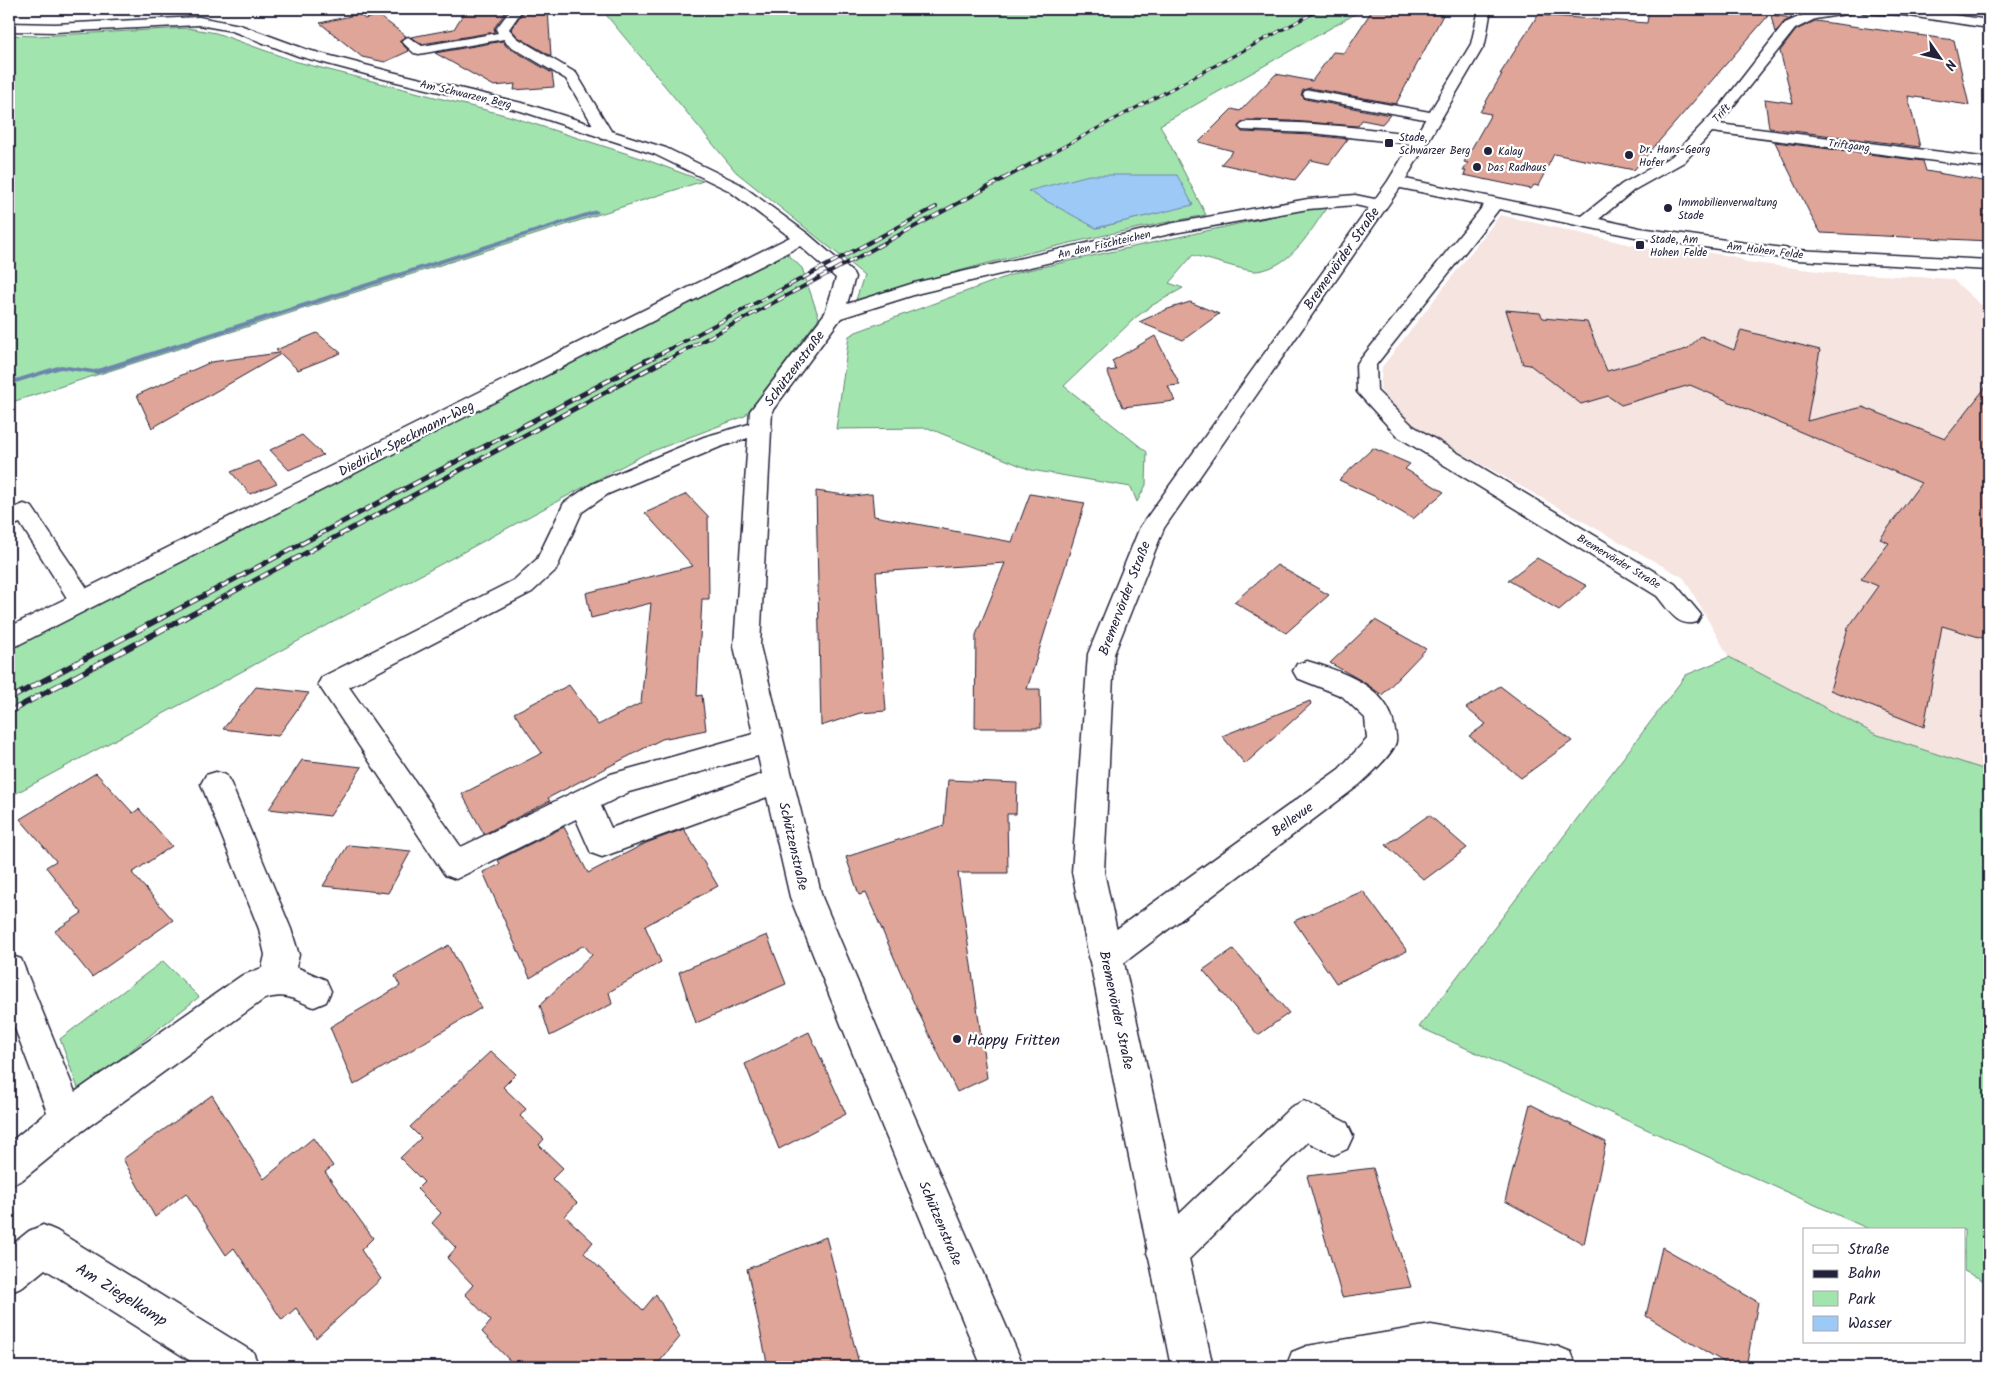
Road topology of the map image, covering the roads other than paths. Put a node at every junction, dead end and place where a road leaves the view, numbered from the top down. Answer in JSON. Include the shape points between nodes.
{"nodes":[{"id":1,"x":517,"y":9,"type":"edge"},
{"id":2,"x":1485,"y":9,"type":"edge"},
{"id":3,"x":1852,"y":9,"type":"edge"},
{"id":4,"x":1864,"y":9,"type":"edge"},
{"id":5,"x":230,"y":14,"type":"dead end"},
{"id":6,"x":219,"y":24,"type":"junction"},
{"id":7,"x":1989,"y":24,"type":"edge"},
{"id":8,"x":9,"y":27,"type":"edge"},
{"id":9,"x":507,"y":35,"type":"junction"},
{"id":10,"x":408,"y":41,"type":"dead end"},
{"id":11,"x":1310,"y":94,"type":"dead end"},
{"id":12,"x":1435,"y":117,"type":"junction"},
{"id":13,"x":1247,"y":127,"type":"dead end"},
{"id":14,"x":1709,"y":127,"type":"junction"},
{"id":15,"x":607,"y":136,"type":"junction"},
{"id":16,"x":1421,"y":140,"type":"junction"},
{"id":17,"x":1989,"y":163,"type":"edge"},
{"id":18,"x":1396,"y":182,"type":"junction"},
{"id":19,"x":1367,"y":203,"type":"junction"},
{"id":20,"x":1495,"y":203,"type":"junction"},
{"id":21,"x":1585,"y":222,"type":"junction"},
{"id":22,"x":802,"y":238,"type":"junction"},
{"id":23,"x":1989,"y":265,"type":"edge"},
{"id":24,"x":834,"y":314,"type":"junction"},
{"id":25,"x":760,"y":428,"type":"junction"},
{"id":26,"x":9,"y":519,"type":"edge"},
{"id":27,"x":82,"y":601,"type":"junction"},
{"id":28,"x":1688,"y":615,"type":"dead end"},
{"id":29,"x":9,"y":638,"type":"edge"},
{"id":30,"x":1307,"y":671,"type":"dead end"},
{"id":31,"x":770,"y":741,"type":"junction"},
{"id":32,"x":779,"y":780,"type":"junction"},
{"id":33,"x":216,"y":784,"type":"dead end"},
{"id":34,"x":584,"y":801,"type":"junction"},
{"id":35,"x":1106,"y":957,"type":"junction"},
{"id":36,"x":9,"y":970,"type":"edge"},
{"id":37,"x":276,"y":979,"type":"junction"},
{"id":38,"x":314,"y":991,"type":"dead end"},
{"id":39,"x":68,"y":1119,"type":"junction"},
{"id":40,"x":1334,"y":1136,"type":"dead end"},
{"id":41,"x":9,"y":1167,"type":"edge"},
{"id":42,"x":26,"y":1247,"type":"edge"},
{"id":43,"x":1167,"y":1253,"type":"junction"},
{"id":44,"x":9,"y":1273,"type":"edge"},
{"id":45,"x":238,"y":1367,"type":"edge"},
{"id":46,"x":1003,"y":1367,"type":"edge"},
{"id":47,"x":1192,"y":1367,"type":"edge"},
{"id":48,"x":1307,"y":1367,"type":"edge"},
{"id":49,"x":1556,"y":1367,"type":"edge"}],
"edges":[{"from":1,"to":9,"type":"street","via":[[502,29]]},
{"from":2,"to":12,"type":"street","name":"Bremervörder Straße","via":[[1478,44]]},
{"from":3,"to":14,"type":"street","name":"Trift","via":[[1812,16],[1790,26]]},
{"from":4,"to":7,"type":"street","via":[[1903,11]]},
{"from":5,"to":6,"type":"street"},
{"from":6,"to":8,"type":"street","name":"Am Schwarzen Berg","via":[[199,21]]},
{"from":6,"to":15,"type":"street","name":"Am Schwarzen Berg","via":[[303,53],[525,108]]},
{"from":9,"to":10,"type":"street","via":[[419,50]]},
{"from":9,"to":15,"type":"street","via":[[571,76]]},
{"from":11,"to":12,"type":"street"},
{"from":12,"to":16,"type":"street","name":"Bremervörder Straße"},
{"from":13,"to":16,"type":"street","via":[[1350,131]]},
{"from":14,"to":17,"type":"street","name":"Triftgang"},
{"from":14,"to":21,"type":"street","name":"Trift","via":[[1678,160],[1628,187]]},
{"from":15,"to":22,"type":"street","name":"Am Schwarzen Berg","via":[[660,151],[734,187]]},
{"from":16,"to":18,"type":"street","name":"Bremervörder Straße"},
{"from":18,"to":19,"type":"street","name":"Bremervörder Straße"},
{"from":18,"to":20,"type":"street","name":"Am Hohen Felde"},
{"from":19,"to":24,"type":"street","name":"An den Fischteichen","via":[[1308,204],[1174,228],[914,289]]},
{"from":19,"to":35,"type":"street","name":"Bremervörder Straße","via":[[1152,527],[1100,654],[1088,872]]},
{"from":20,"to":21,"type":"street","name":"Am Hohen Felde"},
{"from":20,"to":28,"type":"street","name":"Bremervörder Straße","via":[[1366,365],[1367,392],[1405,431],[1666,590]]},
{"from":21,"to":23,"type":"street","name":"Am Hohen Felde","via":[[1798,255]]},
{"from":22,"to":24,"type":"street","name":"Am Schwarzen Berg","via":[[846,277]]},
{"from":22,"to":27,"type":"street","name":"Diedrich-Speckmann-Weg"},
{"from":24,"to":25,"type":"street","name":"Schützenstraße","via":[[761,411]]},
{"from":25,"to":31,"type":"street","name":"Schützenstraße","via":[[747,646]]},
{"from":25,"to":34,"type":"street","via":[[712,442],[600,489],[572,508],[547,564],[524,586],[332,684],[456,865]]},
{"from":26,"to":27,"type":"street","via":[[24,512]]},
{"from":27,"to":29,"type":"street","name":"Diedrich-Speckmann-Weg"},
{"from":30,"to":35,"type":"street","name":"Bellevue","via":[[1352,689],[1378,714],[1382,742],[1349,778]]},
{"from":31,"to":32,"type":"street","name":"Schützenstraße"},
{"from":31,"to":34,"type":"street","via":[[621,782]]},
{"from":32,"to":34,"type":"street","via":[[602,844]]},
{"from":32,"to":46,"type":"street","name":"Schützenstraße","via":[[806,896]]},
{"from":33,"to":37,"type":"street","via":[[275,929],[282,955]]},
{"from":35,"to":43,"type":"street","name":"Bremervörder Straße"},
{"from":36,"to":39,"type":"street"},
{"from":37,"to":38,"type":"street","via":[[294,980]]},
{"from":37,"to":39,"type":"street","via":[[252,987]]},
{"from":39,"to":41,"type":"street"},
{"from":40,"to":43,"type":"street","via":[[1304,1120]]},
{"from":42,"to":44,"type":"street","name":"Am Ziegelkamp"},
{"from":42,"to":45,"type":"street","name":"Am Ziegelkamp"},
{"from":43,"to":47,"type":"street","name":"Bremervörder Straße"},
{"from":48,"to":49,"type":"street","via":[[1431,1346]]}]}
